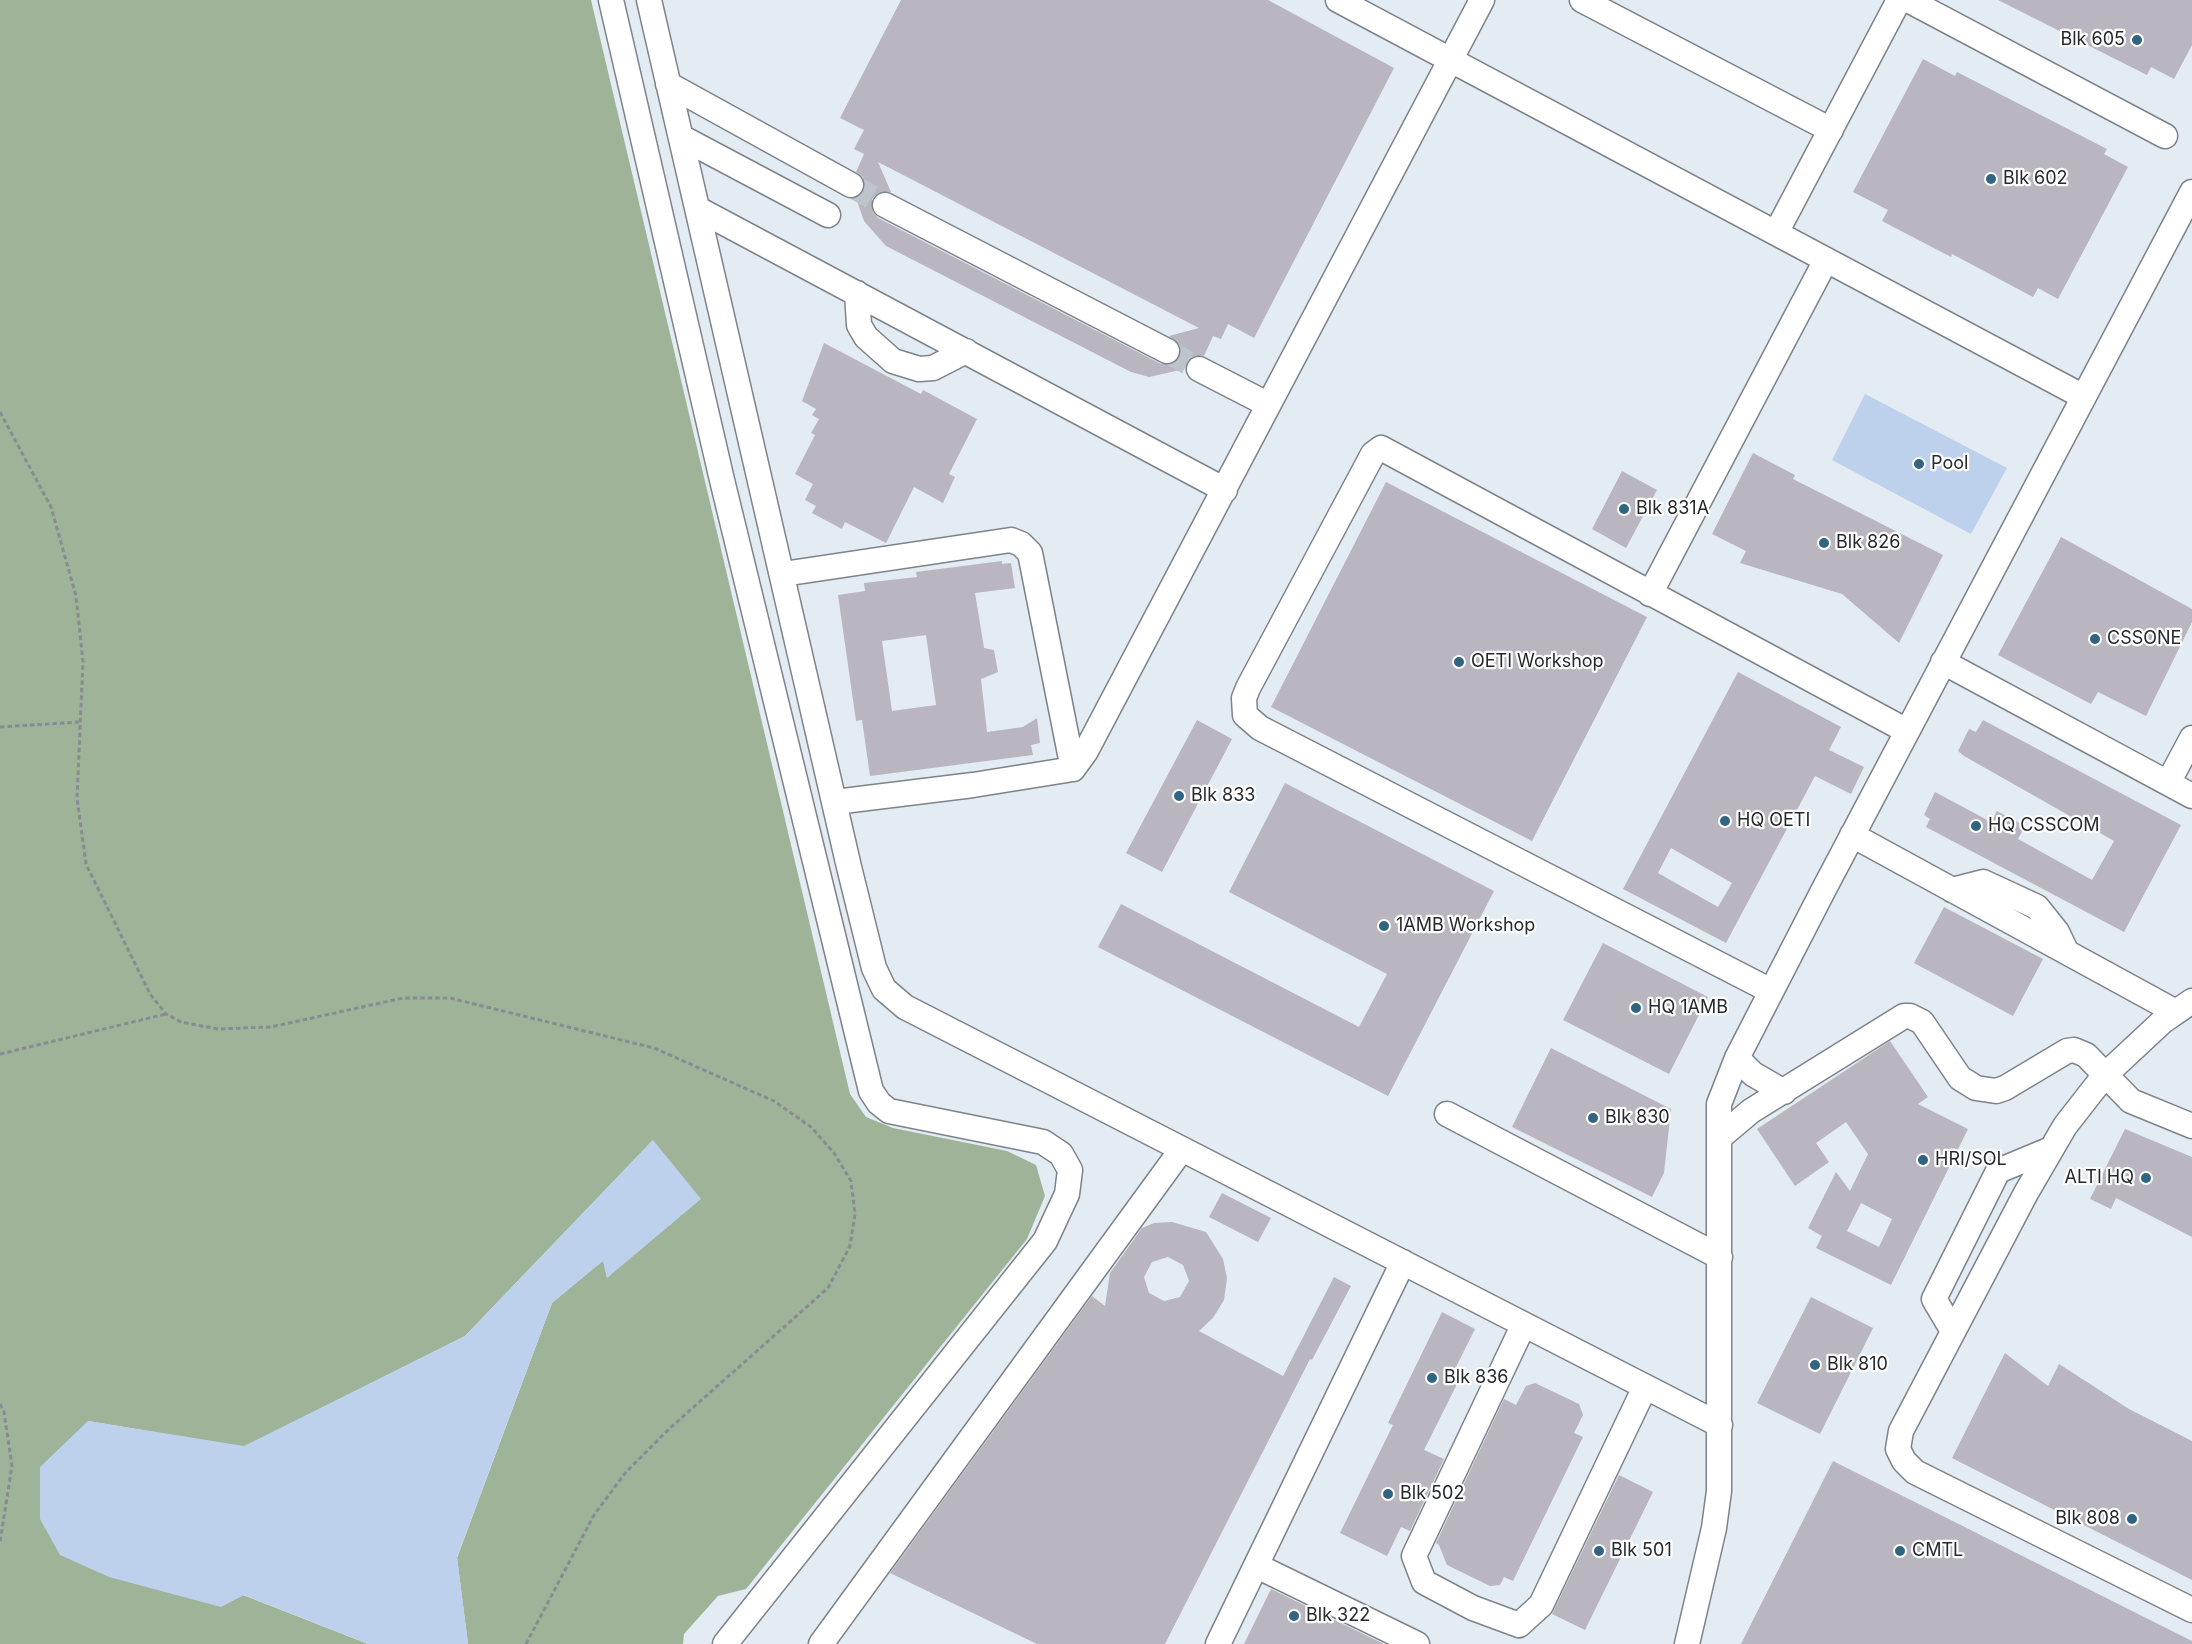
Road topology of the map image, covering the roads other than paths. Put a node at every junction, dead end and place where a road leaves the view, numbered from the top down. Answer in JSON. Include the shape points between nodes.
{"nodes":[{"id":1,"x":611,"y":0,"type":"edge"},
{"id":2,"x":649,"y":0,"type":"edge"},
{"id":3,"x":1338,"y":0,"type":"edge"},
{"id":4,"x":1482,"y":0,"type":"edge"},
{"id":5,"x":1582,"y":0,"type":"edge"},
{"id":6,"x":1899,"y":0,"type":"edge"},
{"id":7,"x":1908,"y":0,"type":"edge"},
{"id":8,"x":1449,"y":59,"type":"junction"},
{"id":9,"x":668,"y":84,"type":"junction"},
{"id":10,"x":1831,"y":130,"type":"junction"},
{"id":11,"x":2165,"y":136,"type":"dead end"},
{"id":12,"x":681,"y":137,"type":"junction"},
{"id":13,"x":851,"y":185,"type":"tunnel mouth"},
{"id":14,"x":2192,"y":192,"type":"edge"},
{"id":15,"x":885,"y":205,"type":"tunnel mouth"},
{"id":16,"x":698,"y":209,"type":"junction"},
{"id":17,"x":828,"y":215,"type":"dead end"},
{"id":18,"x":1776,"y":233,"type":"junction"},
{"id":19,"x":1826,"y":260,"type":"junction"},
{"id":20,"x":857,"y":293,"type":"junction"},
{"id":21,"x":966,"y":351,"type":"junction"},
{"id":22,"x":1167,"y":351,"type":"tunnel mouth"},
{"id":23,"x":1199,"y":369,"type":"tunnel mouth"},
{"id":24,"x":2082,"y":396,"type":"junction"},
{"id":25,"x":1268,"y":404,"type":"junction"},
{"id":26,"x":1225,"y":489,"type":"junction"},
{"id":27,"x":783,"y":574,"type":"junction"},
{"id":28,"x":1650,"y":594,"type":"junction"},
{"id":29,"x":1943,"y":662,"type":"junction"},
{"id":30,"x":1907,"y":731,"type":"junction"},
{"id":31,"x":2192,"y":738,"type":"edge"},
{"id":32,"x":1073,"y":769,"type":"junction"},
{"id":33,"x":2168,"y":783,"type":"junction"},
{"id":34,"x":2192,"y":796,"type":"edge"},
{"id":35,"x":835,"y":802,"type":"junction"},
{"id":36,"x":1852,"y":835,"type":"junction"},
{"id":37,"x":1771,"y":991,"type":"junction"},
{"id":38,"x":2184,"y":1007,"type":"edge"},
{"id":39,"x":1737,"y":1058,"type":"junction"},
{"id":40,"x":2104,"y":1076,"type":"junction"},
{"id":41,"x":1784,"y":1092,"type":"junction"},
{"id":42,"x":1447,"y":1114,"type":"dead end"},
{"id":43,"x":2192,"y":1126,"type":"edge"},
{"id":44,"x":1719,"y":1138,"type":"junction"},
{"id":45,"x":1182,"y":1149,"type":"junction"},
{"id":46,"x":2051,"y":1149,"type":"junction"},
{"id":47,"x":1720,"y":1257,"type":"junction"},
{"id":48,"x":1403,"y":1262,"type":"junction"},
{"id":49,"x":1523,"y":1326,"type":"junction"},
{"id":50,"x":1953,"y":1331,"type":"junction"},
{"id":51,"x":1645,"y":1387,"type":"junction"},
{"id":52,"x":1720,"y":1425,"type":"junction"},
{"id":53,"x":1257,"y":1566,"type":"junction"},
{"id":54,"x":2192,"y":1610,"type":"edge"},
{"id":55,"x":725,"y":1644,"type":"edge"},
{"id":56,"x":821,"y":1644,"type":"edge"},
{"id":57,"x":1218,"y":1644,"type":"edge"},
{"id":58,"x":1417,"y":1644,"type":"edge"},
{"id":59,"x":1686,"y":1644,"type":"edge"}],
"edges":[{"from":1,"to":55,"type":"lane","via":[[722,480],[871,1091],[889,1111],[1043,1142],[1061,1154],[1070,1170],[1067,1194],[1045,1241]]},
{"from":2,"to":9,"type":"lane"},
{"from":3,"to":8,"type":"lane"},
{"from":4,"to":8,"type":"lane"},
{"from":5,"to":10,"type":"lane"},
{"from":6,"to":10,"type":"lane"},
{"from":7,"to":11,"type":"lane"},
{"from":8,"to":18,"type":"lane"},
{"from":8,"to":25,"type":"lane"},
{"from":9,"to":12,"type":"lane"},
{"from":9,"to":13,"type":"lane"},
{"from":10,"to":18,"type":"lane"},
{"from":12,"to":16,"type":"lane"},
{"from":12,"to":17,"type":"lane"},
{"from":14,"to":24,"type":"lane"},
{"from":15,"to":22,"type":"lane"},
{"from":16,"to":20,"type":"lane"},
{"from":16,"to":27,"type":"lane"},
{"from":18,"to":19,"type":"lane"},
{"from":19,"to":24,"type":"lane"},
{"from":19,"to":28,"type":"lane"},
{"from":20,"to":21,"type":"lane"},
{"from":20,"to":21,"type":"lane","via":[[859,325],[866,337],[893,361],[919,369],[933,368]]},
{"from":21,"to":26,"type":"lane"},
{"from":23,"to":25,"type":"lane"},
{"from":24,"to":29,"type":"lane"},
{"from":25,"to":26,"type":"lane"},
{"from":26,"to":32,"type":"lane"},
{"from":27,"to":32,"type":"lane","via":[[1011,540],[1021,544],[1030,553]]},
{"from":27,"to":35,"type":"lane"},
{"from":28,"to":30,"type":"lane"},
{"from":28,"to":37,"type":"lane","via":[[1381,448],[1373,454],[1248,688],[1245,715],[1260,728]]},
{"from":29,"to":30,"type":"lane"},
{"from":29,"to":33,"type":"lane"},
{"from":30,"to":36,"type":"lane"},
{"from":31,"to":33,"type":"lane"},
{"from":32,"to":35,"type":"lane"},
{"from":33,"to":34,"type":"lane"},
{"from":35,"to":45,"type":"lane","via":[[874,968],[884,989],[905,1007]]},
{"from":36,"to":37,"type":"lane"},
{"from":36,"to":38,"type":"lane","via":[[2067,953]]},
{"from":37,"to":39,"type":"lane"},
{"from":38,"to":40,"type":"lane"},
{"from":39,"to":41,"type":"lane","via":[[1753,1074]]},
{"from":39,"to":44,"type":"lane","via":[[1719,1104]]},
{"from":40,"to":41,"type":"lane","via":[[2086,1054],[2074,1050],[2005,1088],[1976,1088],[1960,1078],[1922,1022],[1904,1016]]},
{"from":40,"to":43,"type":"lane","via":[[2143,1108]]},
{"from":40,"to":46,"type":"lane"},
{"from":41,"to":44,"type":"lane","via":[[1751,1111]]},
{"from":42,"to":47,"type":"lane"},
{"from":44,"to":47,"type":"lane"},
{"from":45,"to":48,"type":"lane"},
{"from":45,"to":56,"type":"lane"},
{"from":46,"to":50,"type":"lane"},
{"from":46,"to":50,"type":"lane","via":[[1998,1171],[1934,1299]]},
{"from":47,"to":52,"type":"lane"},
{"from":48,"to":49,"type":"lane"},
{"from":48,"to":53,"type":"lane"},
{"from":49,"to":51,"type":"lane"},
{"from":49,"to":51,"type":"lane","via":[[1414,1556],[1424,1582],[1473,1608],[1519,1625],[1541,1605]]},
{"from":50,"to":54,"type":"lane","via":[[1901,1431],[1898,1449],[1904,1461],[1915,1472]]},
{"from":51,"to":52,"type":"lane"},
{"from":52,"to":59,"type":"lane","via":[[1714,1528]]},
{"from":53,"to":57,"type":"lane"},
{"from":53,"to":58,"type":"lane"}]}
